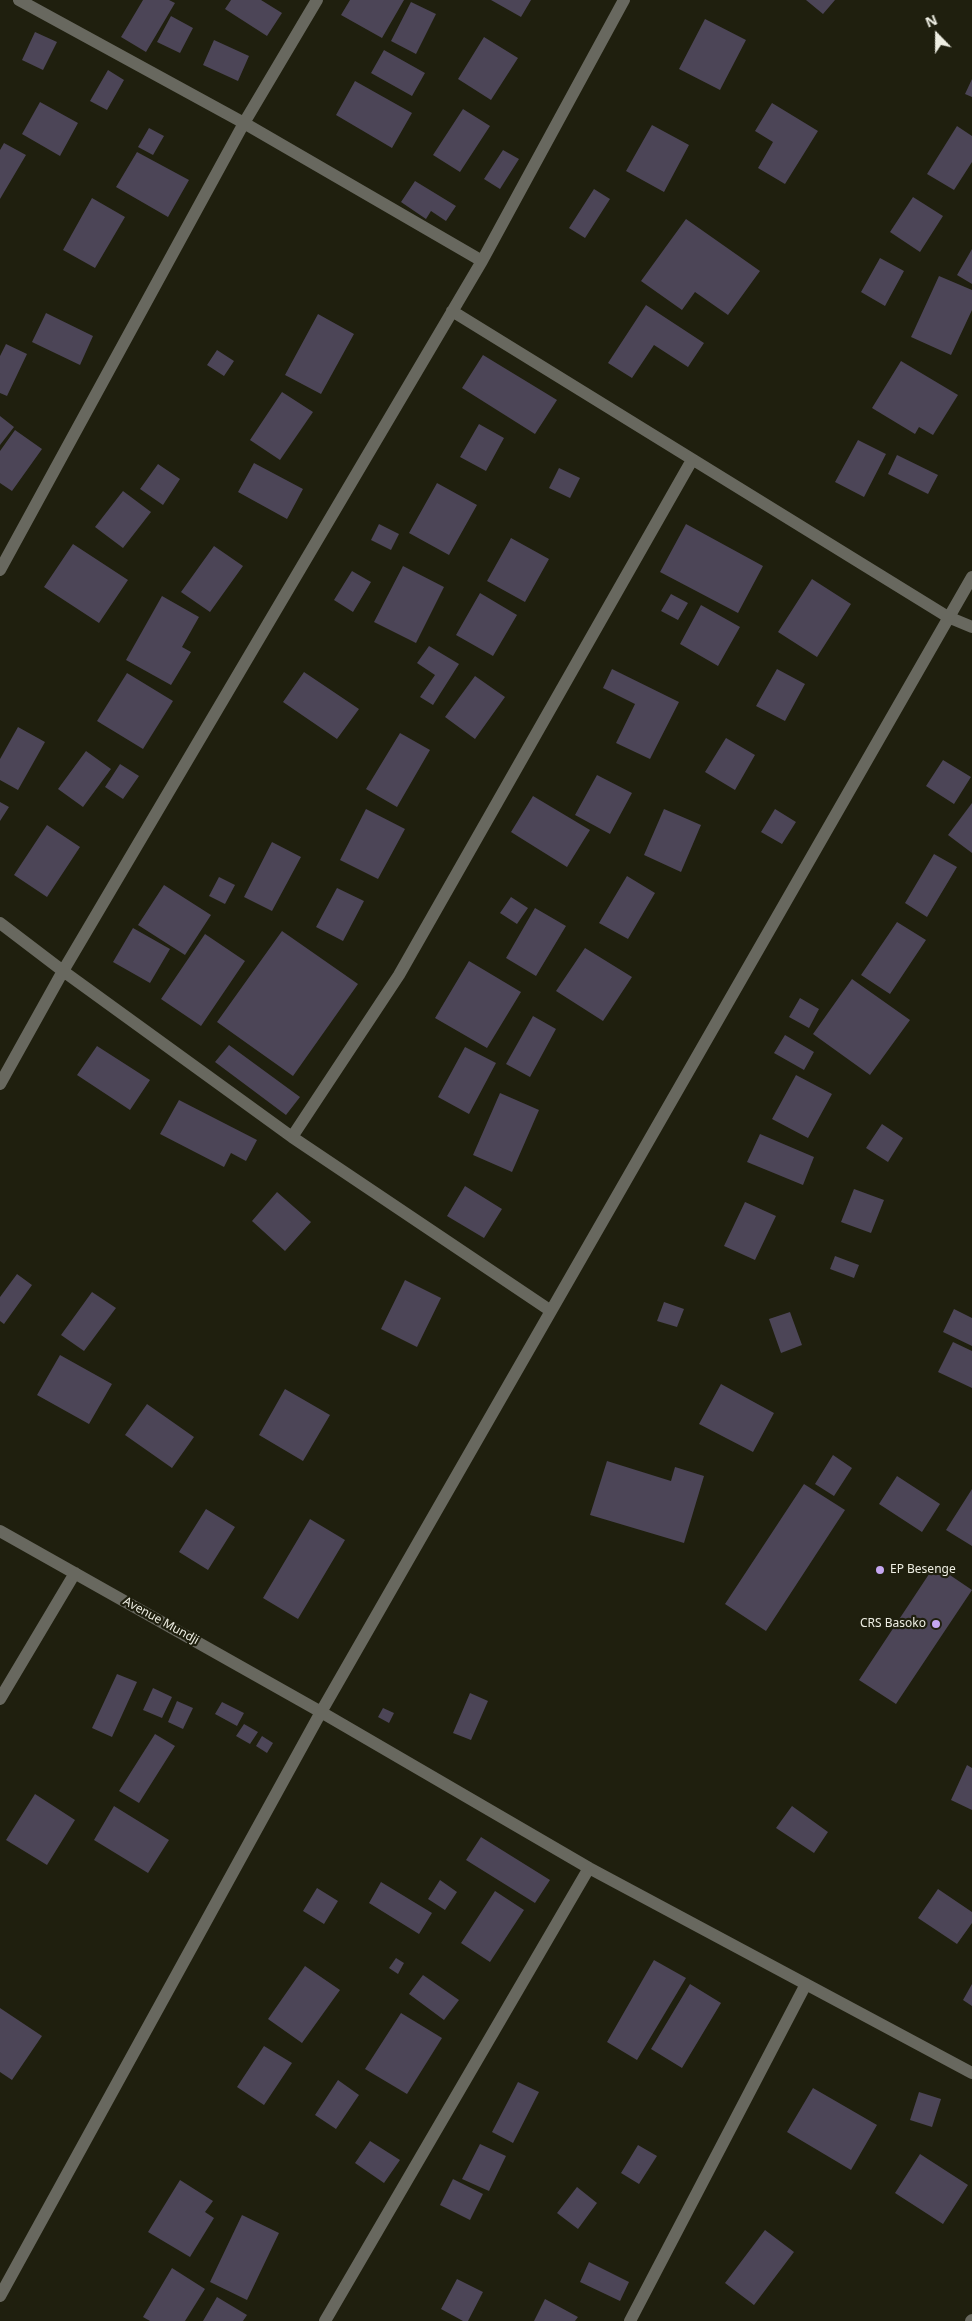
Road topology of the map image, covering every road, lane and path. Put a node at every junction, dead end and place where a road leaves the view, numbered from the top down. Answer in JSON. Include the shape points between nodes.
{"nodes":[{"id":1,"x":19,"y":0,"type":"edge"},
{"id":2,"x":318,"y":0,"type":"edge"},
{"id":3,"x":624,"y":0,"type":"edge"},
{"id":4,"x":244,"y":123,"type":"junction"},
{"id":5,"x":482,"y":261,"type":"junction"},
{"id":6,"x":452,"y":312,"type":"junction"},
{"id":7,"x":692,"y":460,"type":"junction"},
{"id":8,"x":0,"y":570,"type":"edge"},
{"id":9,"x":972,"y":577,"type":"edge"},
{"id":10,"x":948,"y":617,"type":"junction"},
{"id":11,"x":972,"y":627,"type":"edge"},
{"id":12,"x":0,"y":922,"type":"edge"},
{"id":13,"x":63,"y":971,"type":"junction"},
{"id":14,"x":0,"y":1084,"type":"edge"},
{"id":15,"x":292,"y":1137,"type":"junction"},
{"id":16,"x":551,"y":1311,"type":"junction"},
{"id":17,"x":0,"y":1531,"type":"edge"},
{"id":18,"x":75,"y":1573,"type":"junction"},
{"id":19,"x":0,"y":1699,"type":"edge"},
{"id":20,"x":321,"y":1712,"type":"junction"},
{"id":21,"x":590,"y":1868,"type":"junction"},
{"id":22,"x":806,"y":1984,"type":"junction"},
{"id":23,"x":972,"y":2073,"type":"edge"},
{"id":24,"x":0,"y":2296,"type":"edge"},
{"id":25,"x":325,"y":2321,"type":"edge"},
{"id":26,"x":630,"y":2321,"type":"edge"}],
"edges":[{"from":1,"to":4,"type":"street"},
{"from":2,"to":4,"type":"street"},
{"from":3,"to":5,"type":"street"},
{"from":4,"to":5,"type":"street"},
{"from":4,"to":8,"type":"street"},
{"from":5,"to":6,"type":"street"},
{"from":6,"to":7,"type":"street"},
{"from":6,"to":13,"type":"street"},
{"from":7,"to":10,"type":"street"},
{"from":7,"to":15,"type":"street","via":[[399,975]]},
{"from":9,"to":10,"type":"street"},
{"from":10,"to":11,"type":"street"},
{"from":10,"to":16,"type":"street"},
{"from":12,"to":13,"type":"street"},
{"from":13,"to":14,"type":"street"},
{"from":13,"to":15,"type":"street"},
{"from":15,"to":16,"type":"street"},
{"from":16,"to":20,"type":"street"},
{"from":17,"to":18,"type":"street","name":"Avenue Mundji"},
{"from":18,"to":19,"type":"street"},
{"from":18,"to":20,"type":"street","name":"Avenue Mundji"},
{"from":20,"to":21,"type":"street","name":"Avenue Mundji"},
{"from":20,"to":24,"type":"street"},
{"from":21,"to":22,"type":"street","name":"Avenue Mundji"},
{"from":21,"to":25,"type":"street"},
{"from":22,"to":23,"type":"street","name":"Avenue Mundji"},
{"from":22,"to":26,"type":"street"}]}
